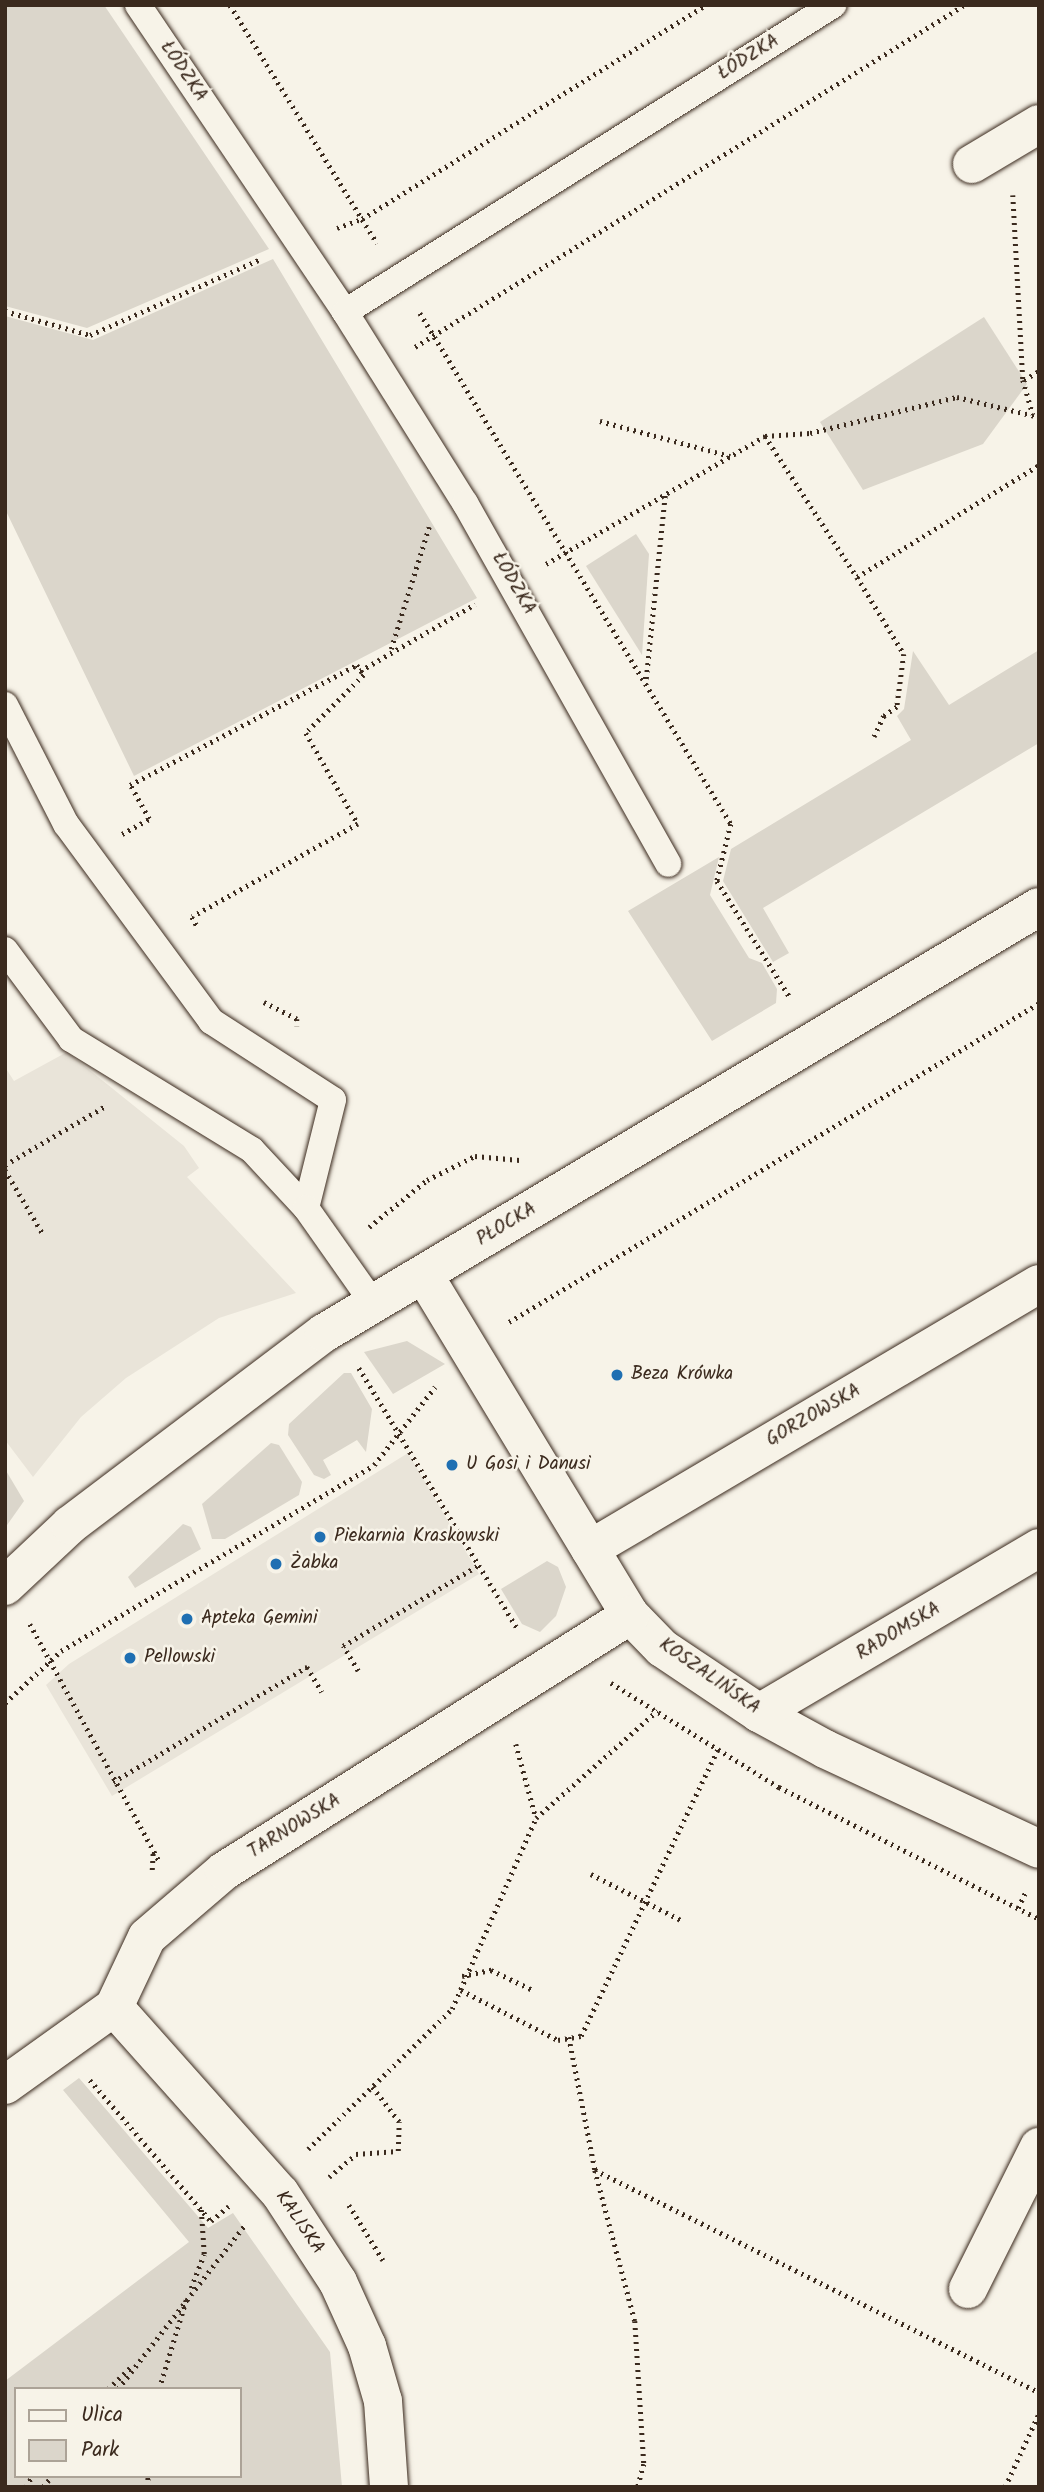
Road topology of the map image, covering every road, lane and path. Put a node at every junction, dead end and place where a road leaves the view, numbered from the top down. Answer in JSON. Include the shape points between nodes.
{"nodes":[{"id":1,"x":138,"y":5,"type":"edge"},
{"id":2,"x":230,"y":5,"type":"edge"},
{"id":3,"x":706,"y":5,"type":"edge"},
{"id":4,"x":833,"y":5,"type":"edge"},
{"id":5,"x":964,"y":5,"type":"edge"},
{"id":6,"x":1039,"y":124,"type":"edge"},
{"id":7,"x":988,"y":155,"type":"joint"},
{"id":8,"x":362,"y":219,"type":"junction"},
{"id":9,"x":298,"y":243,"type":"junction"},
{"id":10,"x":398,"y":279,"type":"junction"},
{"id":11,"x":5,"y":311,"type":"edge"},
{"id":12,"x":345,"y":312,"type":"junction"},
{"id":13,"x":434,"y":335,"type":"junction"},
{"id":14,"x":381,"y":368,"type":"junction"},
{"id":15,"x":1039,"y":371,"type":"edge"},
{"id":16,"x":1023,"y":380,"type":"junction"},
{"id":17,"x":1036,"y":416,"type":"edge"},
{"id":18,"x":600,"y":421,"type":"dead end"},
{"id":19,"x":765,"y":436,"type":"junction"},
{"id":20,"x":731,"y":456,"type":"junction"},
{"id":21,"x":1039,"y":465,"type":"edge"},
{"id":22,"x":445,"y":471,"type":"junction"},
{"id":23,"x":665,"y":494,"type":"junction"},
{"id":24,"x":568,"y":550,"type":"junction"},
{"id":25,"x":857,"y":577,"type":"junction"},
{"id":26,"x":513,"y":583,"type":"junction"},
{"id":27,"x":391,"y":650,"type":"junction"},
{"id":28,"x":360,"y":671,"type":"junction"},
{"id":29,"x":646,"y":680,"type":"junction"},
{"id":30,"x":5,"y":705,"type":"edge"},
{"id":31,"x":874,"y":737,"type":"dead end"},
{"id":32,"x":87,"y":852,"type":"junction"},
{"id":33,"x":668,"y":864,"type":"dead end"},
{"id":34,"x":1039,"y":907,"type":"edge"},
{"id":35,"x":204,"y":938,"type":"dead end"},
{"id":36,"x":5,"y":950,"type":"edge"},
{"id":37,"x":1039,"y":1003,"type":"edge"},
{"id":38,"x":797,"y":1009,"type":"dead end"},
{"id":39,"x":83,"y":1119,"type":"dead end"},
{"id":40,"x":5,"y":1167,"type":"edge"},
{"id":41,"x":306,"y":1208,"type":"junction"},
{"id":42,"x":43,"y":1234,"type":"dead end"},
{"id":43,"x":424,"y":1275,"type":"junction"},
{"id":44,"x":1039,"y":1283,"type":"edge"},
{"id":45,"x":373,"y":1303,"type":"junction"},
{"id":46,"x":505,"y":1325,"type":"dead end"},
{"id":47,"x":352,"y":1357,"type":"dead end"},
{"id":48,"x":438,"y":1382,"type":"dead end"},
{"id":49,"x":400,"y":1431,"type":"junction"},
{"id":50,"x":1039,"y":1548,"type":"edge"},
{"id":51,"x":590,"y":1549,"type":"junction"},
{"id":52,"x":480,"y":1565,"type":"junction"},
{"id":53,"x":6,"y":1585,"type":"edge"},
{"id":54,"x":630,"y":1615,"type":"junction"},
{"id":55,"x":529,"y":1635,"type":"dead end"},
{"id":56,"x":50,"y":1661,"type":"junction"},
{"id":57,"x":358,"y":1671,"type":"dead end"},
{"id":58,"x":604,"y":1679,"type":"dead end"},
{"id":59,"x":322,"y":1692,"type":"dead end"},
{"id":60,"x":502,"y":1696,"type":"junction"},
{"id":61,"x":5,"y":1703,"type":"edge"},
{"id":62,"x":657,"y":1711,"type":"junction"},
{"id":63,"x":759,"y":1713,"type":"junction"},
{"id":64,"x":718,"y":1749,"type":"junction"},
{"id":65,"x":113,"y":1782,"type":"junction"},
{"id":66,"x":536,"y":1818,"type":"junction"},
{"id":67,"x":1039,"y":1849,"type":"edge"},
{"id":68,"x":591,"y":1874,"type":"dead end"},
{"id":69,"x":644,"y":1901,"type":"junction"},
{"id":70,"x":184,"y":1905,"type":"junction"},
{"id":71,"x":1039,"y":1919,"type":"edge"},
{"id":72,"x":681,"y":1920,"type":"dead end"},
{"id":73,"x":462,"y":1976,"type":"junction"},
{"id":74,"x":461,"y":1990,"type":"junction"},
{"id":75,"x":533,"y":1990,"type":"dead end"},
{"id":76,"x":114,"y":2007,"type":"junction"},
{"id":77,"x":569,"y":2037,"type":"junction"},
{"id":78,"x":60,"y":2045,"type":"junction"},
{"id":79,"x":5,"y":2085,"type":"edge"},
{"id":80,"x":372,"y":2087,"type":"junction"},
{"id":81,"x":300,"y":2141,"type":"dead end"},
{"id":82,"x":1039,"y":2147,"type":"edge"},
{"id":83,"x":308,"y":2149,"type":"junction"},
{"id":84,"x":313,"y":2156,"type":"dead end"},
{"id":85,"x":595,"y":2170,"type":"junction"},
{"id":86,"x":329,"y":2177,"type":"dead end"},
{"id":87,"x":247,"y":2223,"type":"dead end"},
{"id":88,"x":968,"y":2289,"type":"dead end"},
{"id":89,"x":188,"y":2294,"type":"junction"},
{"id":90,"x":144,"y":2355,"type":"junction"},
{"id":91,"x":110,"y":2387,"type":"edge"},
{"id":92,"x":120,"y":2387,"type":"edge"},
{"id":93,"x":160,"y":2387,"type":"edge"},
{"id":94,"x":1039,"y":2392,"type":"edge"},
{"id":95,"x":1039,"y":2413,"type":"edge"},
{"id":96,"x":389,"y":2487,"type":"edge"},
{"id":97,"x":638,"y":2487,"type":"edge"},
{"id":98,"x":1005,"y":2487,"type":"edge"}],
"edges":[{"from":1,"to":9,"type":"lane","name":"ŁÓDZKA"},
{"from":2,"to":8,"type":"path"},
{"from":3,"to":8,"type":"path"},
{"from":4,"to":10,"type":"lane","name":"ŁÓDZKA"},
{"from":5,"to":13,"type":"path"},
{"from":6,"to":7,"type":"street"},
{"from":7,"to":16,"type":"path","via":[[1019,251]]},
{"from":8,"to":10,"type":"path"},
{"from":9,"to":11,"type":"path","via":[[90,335]]},
{"from":9,"to":12,"type":"lane","name":"ŁÓDZKA"},
{"from":10,"to":12,"type":"lane","name":"ŁÓDZKA"},
{"from":10,"to":13,"type":"path"},
{"from":12,"to":14,"type":"lane","name":"ŁÓDZKA"},
{"from":13,"to":14,"type":"path"},
{"from":13,"to":24,"type":"path"},
{"from":14,"to":22,"type":"lane","name":"ŁÓDZKA"},
{"from":15,"to":16,"type":"path"},
{"from":16,"to":17,"type":"path"},
{"from":17,"to":19,"type":"path","via":[[957,397],[810,433]]},
{"from":18,"to":20,"type":"path"},
{"from":19,"to":20,"type":"path"},
{"from":19,"to":25,"type":"path"},
{"from":20,"to":23,"type":"path"},
{"from":21,"to":25,"type":"path"},
{"from":22,"to":26,"type":"lane","name":"ŁÓDZKA"},
{"from":22,"to":27,"type":"path"},
{"from":23,"to":24,"type":"path"},
{"from":23,"to":29,"type":"path"},
{"from":24,"to":26,"type":"path"},
{"from":24,"to":29,"type":"path"},
{"from":25,"to":31,"type":"path","via":[[904,654],[897,707],[884,716]]},
{"from":26,"to":27,"type":"path"},
{"from":26,"to":33,"type":"lane","name":"ŁÓDZKA"},
{"from":27,"to":28,"type":"path"},
{"from":28,"to":32,"type":"path","via":[[357,665],[130,785],[149,819]]},
{"from":28,"to":35,"type":"path","via":[[364,675],[306,733],[358,824],[192,917]]},
{"from":29,"to":38,"type":"path","via":[[731,824],[717,881]]},
{"from":30,"to":32,"type":"lane","via":[[66,824]]},
{"from":32,"to":41,"type":"lane","via":[[211,1021],[333,1100]]},
{"from":34,"to":43,"type":"street","name":"PŁOCKA"},
{"from":36,"to":41,"type":"lane","via":[[71,1039],[252,1150]]},
{"from":37,"to":46,"type":"path"},
{"from":39,"to":40,"type":"path"},
{"from":40,"to":42,"type":"path"},
{"from":41,"to":45,"type":"lane"},
{"from":43,"to":45,"type":"street","name":"PŁOCKA"},
{"from":43,"to":51,"type":"street","name":"KOSZALIŃSKA"},
{"from":44,"to":51,"type":"street","name":"GORZOWSKA"},
{"from":45,"to":53,"type":"street","name":"PŁOCKA","via":[[292,1357],[70,1525]]},
{"from":47,"to":49,"type":"path"},
{"from":48,"to":49,"type":"path"},
{"from":49,"to":52,"type":"path"},
{"from":49,"to":56,"type":"path","via":[[374,1465]]},
{"from":50,"to":63,"type":"street","name":"RADOMSKA"},
{"from":51,"to":54,"type":"street","name":"KOSZALIŃSKA"},
{"from":52,"to":55,"type":"path","via":[[518,1631]]},
{"from":52,"to":57,"type":"path","via":[[343,1646]]},
{"from":53,"to":56,"type":"path"},
{"from":54,"to":60,"type":"street","name":"TARNOWSKA"},
{"from":54,"to":63,"type":"street","name":"KOSZALIŃSKA","via":[[663,1648]]},
{"from":56,"to":61,"type":"path"},
{"from":56,"to":65,"type":"path"},
{"from":58,"to":62,"type":"path"},
{"from":59,"to":65,"type":"path","via":[[307,1667]]},
{"from":60,"to":66,"type":"path"},
{"from":60,"to":70,"type":"street","name":"TARNOWSKA","via":[[224,1871]]},
{"from":62,"to":64,"type":"path"},
{"from":62,"to":66,"type":"path"},
{"from":63,"to":67,"type":"street","name":"KOSZALIŃSKA"},
{"from":64,"to":69,"type":"path"},
{"from":64,"to":71,"type":"path","via":[[779,1787]]},
{"from":65,"to":70,"type":"path"},
{"from":66,"to":73,"type":"path"},
{"from":68,"to":69,"type":"path"},
{"from":69,"to":72,"type":"path"},
{"from":69,"to":77,"type":"path","via":[[581,2036]]},
{"from":70,"to":76,"type":"street","name":"TARNOWSKA","via":[[147,1937]]},
{"from":73,"to":74,"type":"path"},
{"from":73,"to":75,"type":"path","via":[[491,1970]]},
{"from":74,"to":77,"type":"path","via":[[558,2040]]},
{"from":74,"to":80,"type":"path","via":[[452,2009]]},
{"from":76,"to":78,"type":"street","name":"TARNOWSKA"},
{"from":76,"to":96,"type":"street","name":"KALISKA","via":[[280,2193],[338,2282],[367,2346],[383,2401]]},
{"from":77,"to":85,"type":"path"},
{"from":78,"to":79,"type":"street","name":"TARNOWSKA"},
{"from":78,"to":89,"type":"path","via":[[201,2209],[204,2254]]},
{"from":80,"to":83,"type":"path"},
{"from":80,"to":86,"type":"path","via":[[399,2122],[398,2151],[356,2154]]},
{"from":81,"to":83,"type":"path"},
{"from":82,"to":88,"type":"street"},
{"from":83,"to":84,"type":"path"},
{"from":85,"to":94,"type":"path"},
{"from":85,"to":97,"type":"path","via":[[635,2321],[644,2464]]},
{"from":87,"to":89,"type":"path"},
{"from":89,"to":90,"type":"path"},
{"from":89,"to":93,"type":"path"},
{"from":90,"to":91,"type":"path"},
{"from":90,"to":92,"type":"path"},
{"from":95,"to":98,"type":"path"}]}
